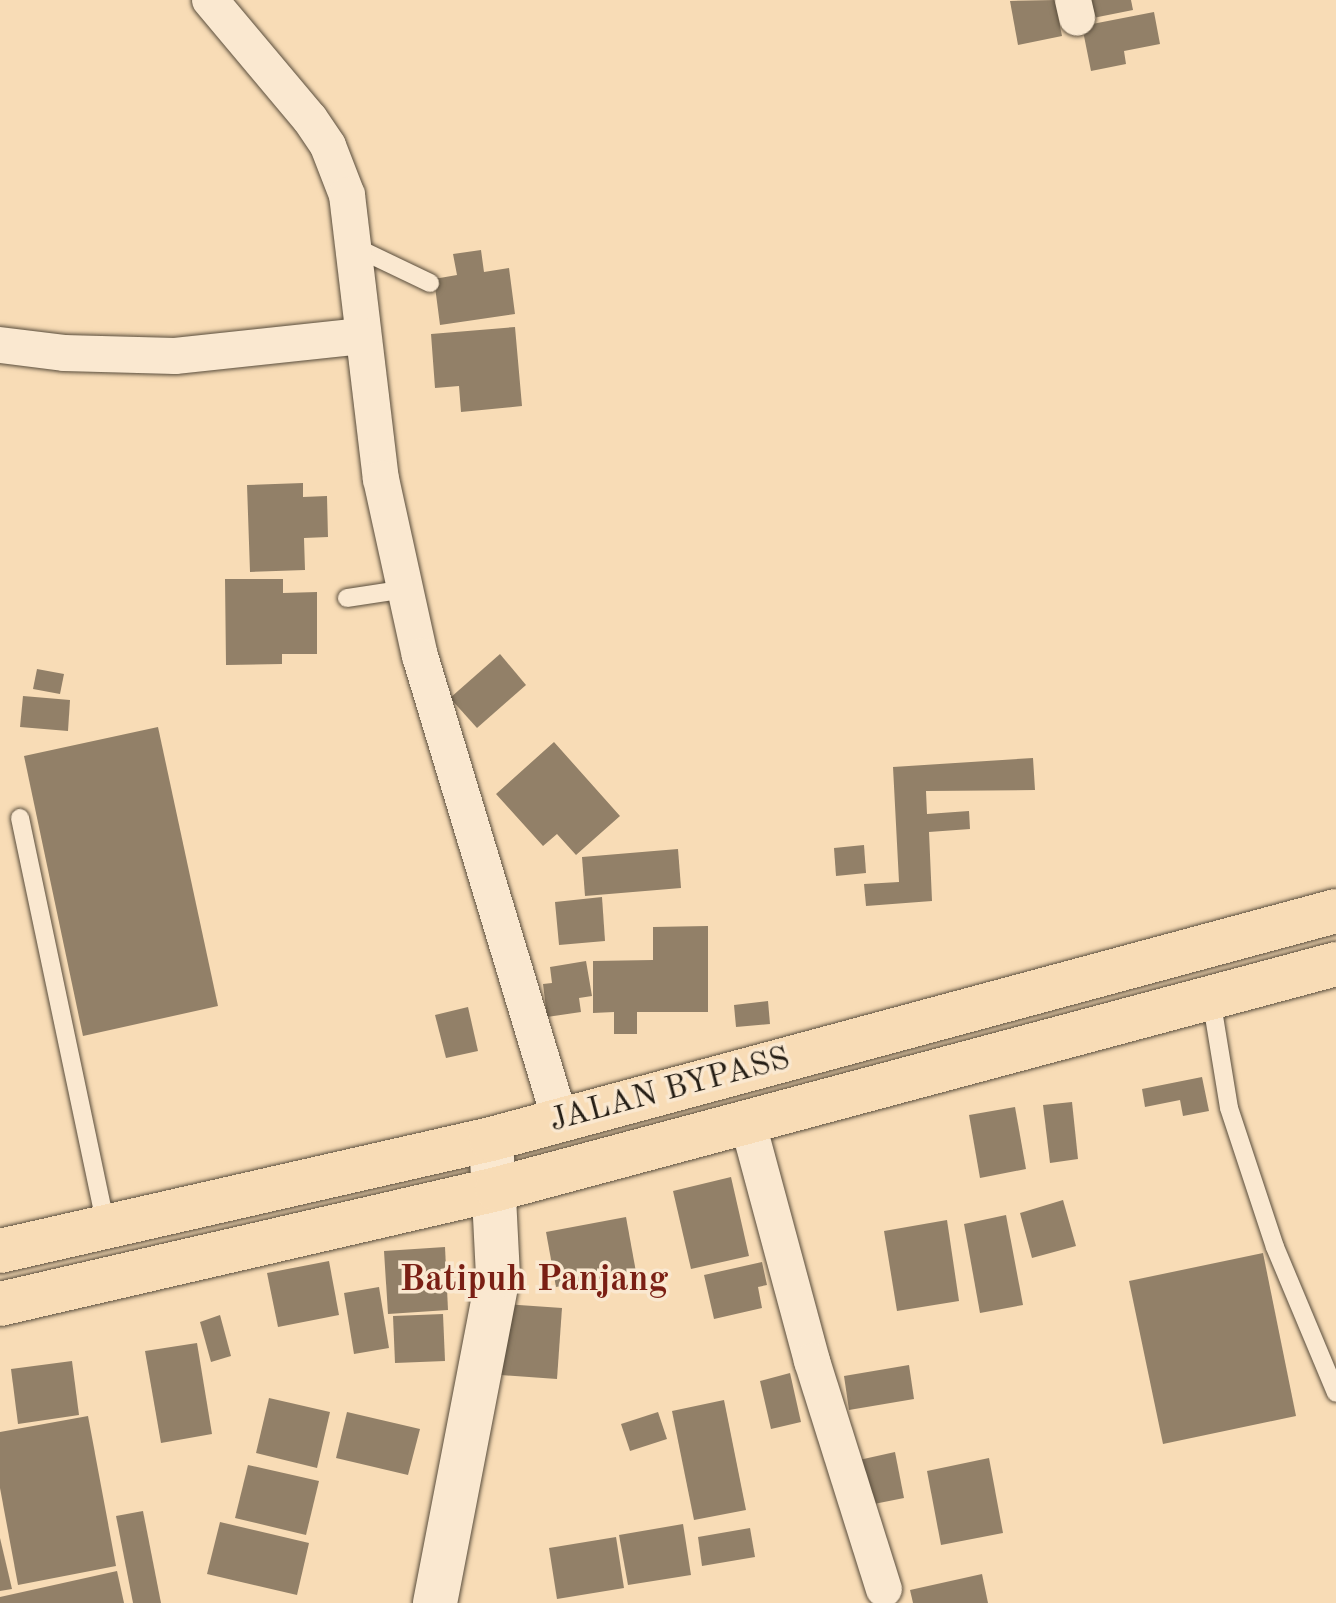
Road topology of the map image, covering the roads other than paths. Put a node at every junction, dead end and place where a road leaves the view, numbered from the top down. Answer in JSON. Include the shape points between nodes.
{"nodes":[{"id":1,"x":210,"y":0,"type":"edge"},
{"id":2,"x":357,"y":248,"type":"junction"},
{"id":3,"x":430,"y":283,"type":"dead end"},
{"id":4,"x":362,"y":336,"type":"junction"},
{"id":5,"x":0,"y":345,"type":"edge"},
{"id":6,"x":406,"y":589,"type":"junction"},
{"id":7,"x":347,"y":598,"type":"dead end"},
{"id":8,"x":20,"y":818,"type":"dead end"},
{"id":9,"x":1336,"y":911,"type":"edge"},
{"id":10,"x":1336,"y":964,"type":"edge"},
{"id":11,"x":1211,"y":998,"type":"junction"},
{"id":12,"x":560,"y":1120,"type":"junction"},
{"id":13,"x":747,"y":1120,"type":"junction"},
{"id":14,"x":491,"y":1139,"type":"junction"},
{"id":15,"x":497,"y":1189,"type":"junction"},
{"id":16,"x":106,"y":1225,"type":"junction"},
{"id":17,"x":0,"y":1251,"type":"edge"},
{"id":18,"x":0,"y":1304,"type":"edge"},
{"id":19,"x":1336,"y":1393,"type":"edge"},
{"id":20,"x":884,"y":1589,"type":"dead end"},
{"id":21,"x":435,"y":1603,"type":"edge"}],
"edges":[{"from":1,"to":2,"type":"street","via":[[328,146],[347,195]]},
{"from":2,"to":3,"type":"lane"},
{"from":2,"to":4,"type":"street"},
{"from":4,"to":5,"type":"street","via":[[175,356]]},
{"from":4,"to":6,"type":"street","via":[[381,479]]},
{"from":6,"to":7,"type":"lane"},
{"from":6,"to":12,"type":"street","via":[[437,716]]},
{"from":8,"to":16,"type":"lane"},
{"from":9,"to":12,"type":"highway","name":"JALAN BYPASS"},
{"from":10,"to":11,"type":"highway","name":"JALAN BYPASS"},
{"from":11,"to":13,"type":"highway","name":"JALAN BYPASS"},
{"from":11,"to":19,"type":"lane","via":[[1229,1108],[1275,1247]]},
{"from":12,"to":14,"type":"highway","name":"JALAN BYPASS"},
{"from":13,"to":15,"type":"highway","name":"JALAN BYPASS"},
{"from":13,"to":20,"type":"street","via":[[812,1361]]},
{"from":14,"to":15,"type":"street"},
{"from":14,"to":16,"type":"highway","name":"JALAN BYPASS"},
{"from":15,"to":18,"type":"highway","name":"JALAN BYPASS"},
{"from":15,"to":21,"type":"street","via":[[498,1276]]},
{"from":16,"to":17,"type":"highway","name":"JALAN BYPASS"}]}
